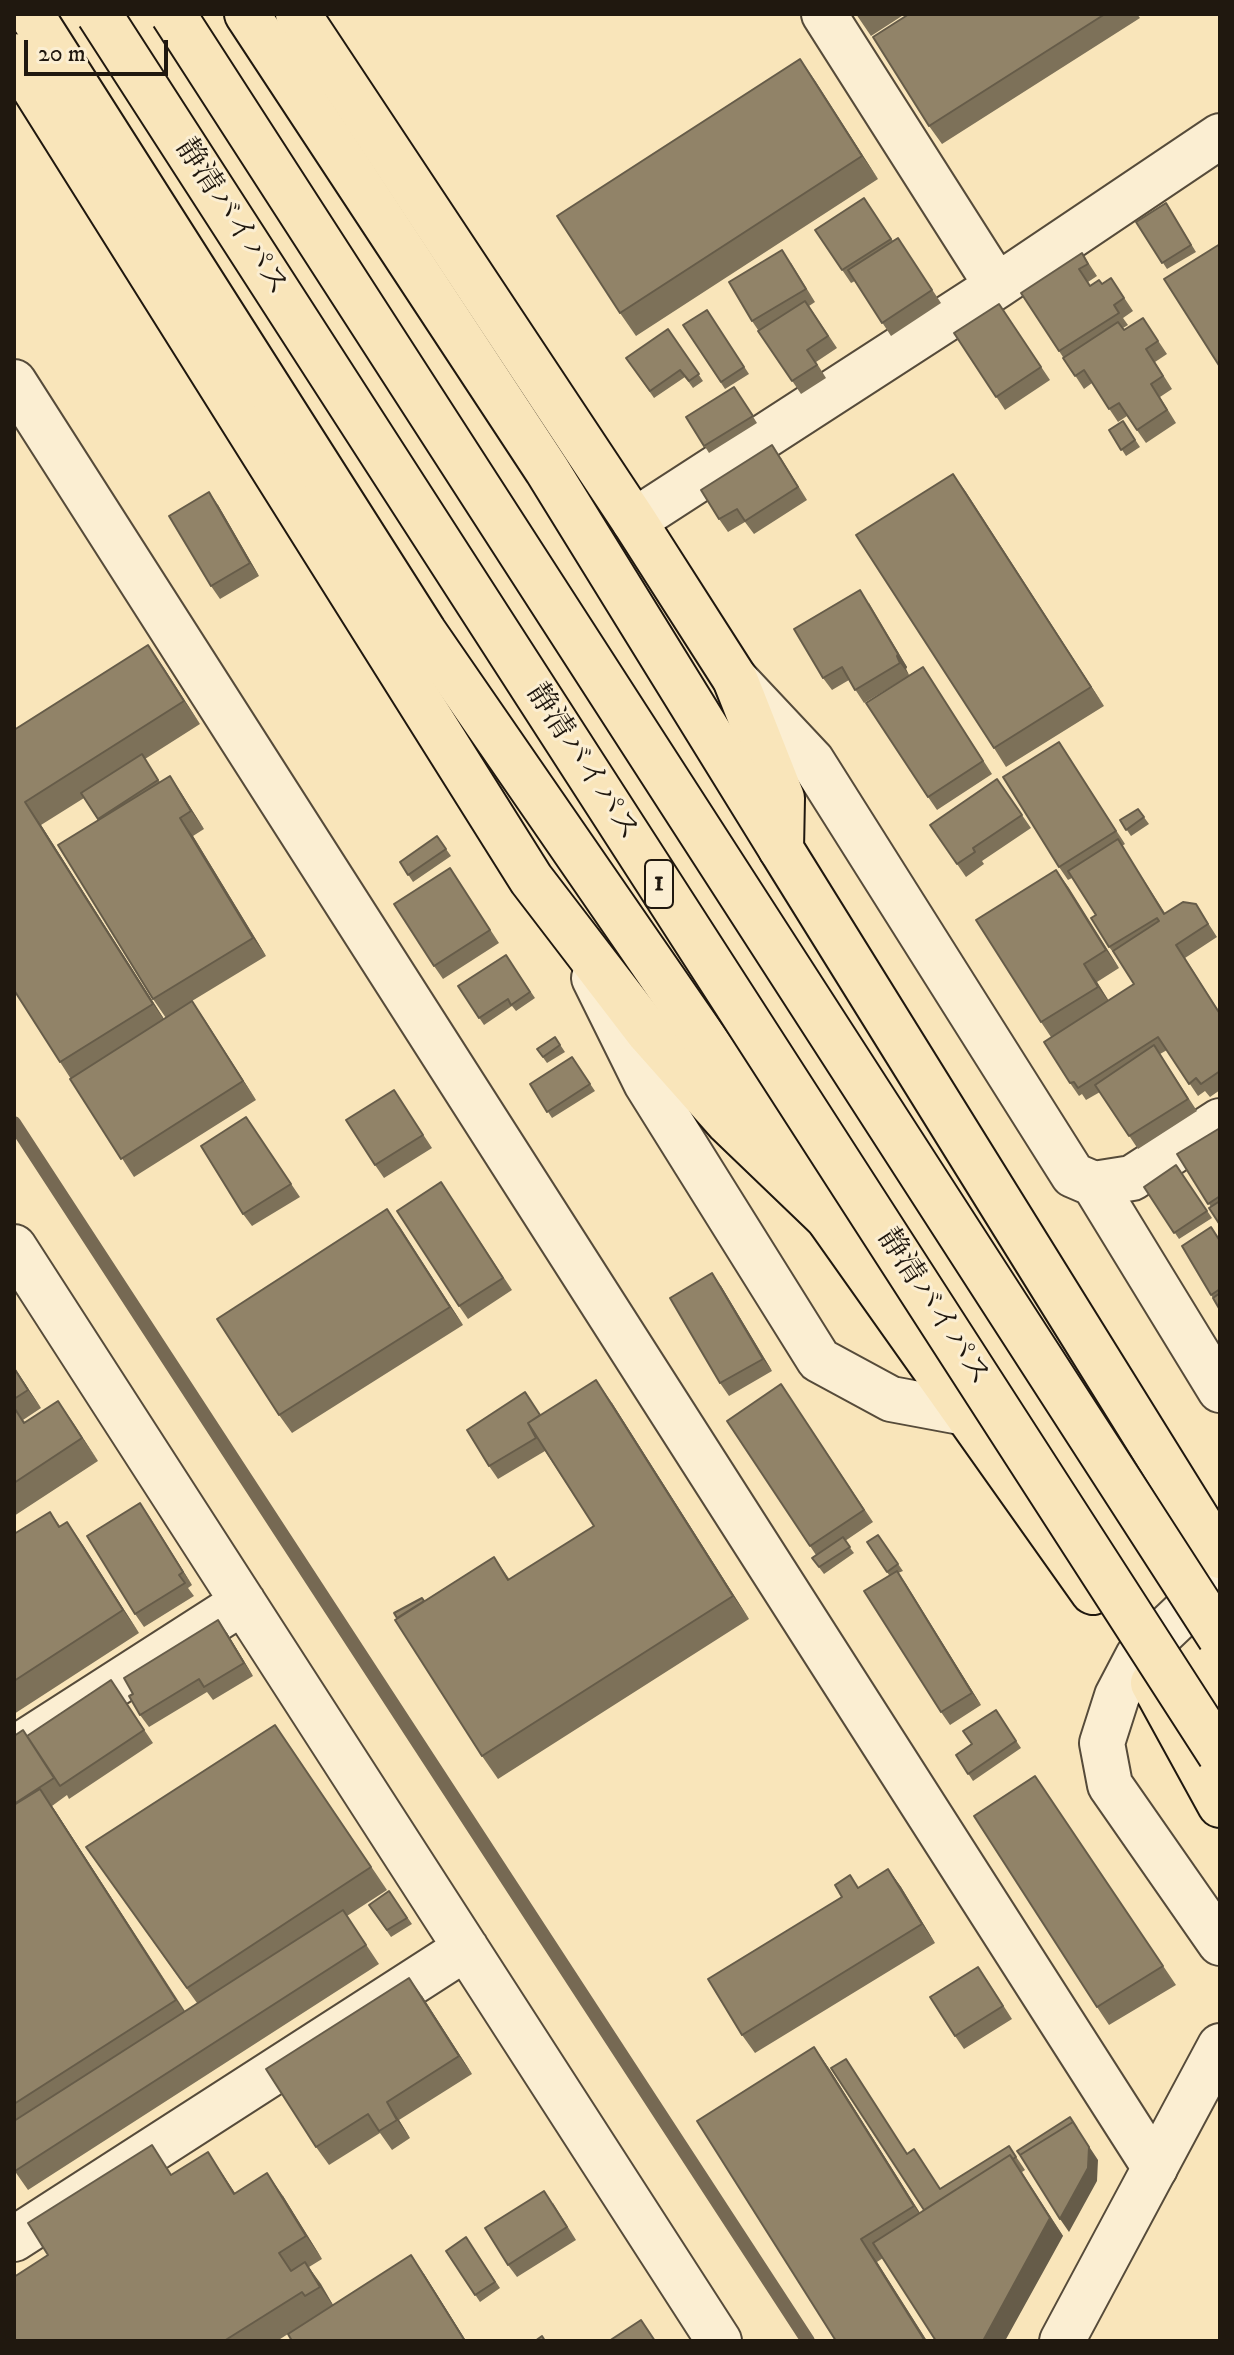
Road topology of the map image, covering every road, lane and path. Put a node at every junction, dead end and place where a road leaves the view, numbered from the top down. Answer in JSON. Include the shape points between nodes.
{"nodes":[{"id":1,"x":99,"y":14,"type":"edge"},
{"id":2,"x":173,"y":14,"type":"edge"},
{"id":3,"x":247,"y":14,"type":"edge"},
{"id":4,"x":298,"y":14,"type":"edge"},
{"id":5,"x":824,"y":14,"type":"edge"},
{"id":6,"x":31,"y":37,"type":"edge"},
{"id":7,"x":1220,"y":136,"type":"edge"},
{"id":8,"x":997,"y":286,"type":"junction"},
{"id":9,"x":14,"y":382,"type":"edge"},
{"id":10,"x":634,"y":521,"type":"junction"},
{"id":11,"x":735,"y":679,"type":"junction"},
{"id":12,"x":781,"y":849,"type":"junction"},
{"id":13,"x":568,"y":926,"type":"junction"},
{"id":14,"x":1220,"y":1121,"type":"edge"},
{"id":15,"x":1094,"y":1184,"type":"junction"},
{"id":16,"x":828,"y":1218,"type":"junction"},
{"id":17,"x":14,"y":1247,"type":"edge"},
{"id":18,"x":1220,"y":1390,"type":"edge"},
{"id":19,"x":966,"y":1413,"type":"junction"},
{"id":20,"x":1220,"y":1556,"type":"edge"},
{"id":21,"x":1220,"y":1578,"type":"edge"},
{"id":22,"x":243,"y":1602,"type":"junction"},
{"id":23,"x":1220,"y":1637,"type":"edge"},
{"id":24,"x":1138,"y":1656,"type":"junction"},
{"id":25,"x":14,"y":1749,"type":"edge"},
{"id":26,"x":1220,"y":1754,"type":"edge"},
{"id":27,"x":1220,"y":1805,"type":"edge"},
{"id":28,"x":1220,"y":1943,"type":"edge"},
{"id":29,"x":466,"y":1948,"type":"junction"},
{"id":30,"x":1220,"y":2046,"type":"edge"},
{"id":31,"x":1155,"y":2168,"type":"junction"},
{"id":32,"x":14,"y":2239,"type":"edge"},
{"id":33,"x":719,"y":2341,"type":"edge"},
{"id":34,"x":1062,"y":2341,"type":"edge"}],
"edges":[{"from":1,"to":26,"type":"highway","name":"静清バイパス","number":"1","bridge":true},
{"from":2,"to":23,"type":"highway","name":"静清バイパス","number":"1","bridge":true},
{"from":3,"to":12,"type":"highway","via":[[547,470]]},
{"from":4,"to":10,"type":"highway"},
{"from":5,"to":8,"type":"street"},
{"from":6,"to":13,"type":"highway","via":[[531,879]]},
{"from":6,"to":16,"type":"highway","via":[[424,632]]},
{"from":7,"to":8,"type":"street"},
{"from":8,"to":10,"type":"street"},
{"from":9,"to":31,"type":"street"},
{"from":10,"to":11,"type":"highway"},
{"from":11,"to":12,"type":"highway","via":[[782,798]]},
{"from":11,"to":15,"type":"street","via":[[812,761],[1073,1175]]},
{"from":12,"to":20,"type":"highway"},
{"from":13,"to":16,"type":"highway","via":[[649,1033],[728,1122]]},
{"from":13,"to":19,"type":"street","via":[[646,1083],[819,1360],[891,1399]]},
{"from":14,"to":15,"type":"street","via":[[1132,1178]]},
{"from":15,"to":18,"type":"street"},
{"from":16,"to":19,"type":"highway"},
{"from":17,"to":22,"type":"street"},
{"from":19,"to":24,"type":"highway"},
{"from":21,"to":24,"type":"street"},
{"from":22,"to":25,"type":"street"},
{"from":22,"to":29,"type":"street"},
{"from":24,"to":27,"type":"highway"},
{"from":24,"to":28,"type":"street","via":[[1117,1696],[1102,1743],[1110,1785]]},
{"from":29,"to":32,"type":"street"},
{"from":29,"to":33,"type":"street"},
{"from":30,"to":31,"type":"street"},
{"from":31,"to":34,"type":"street"}]}
